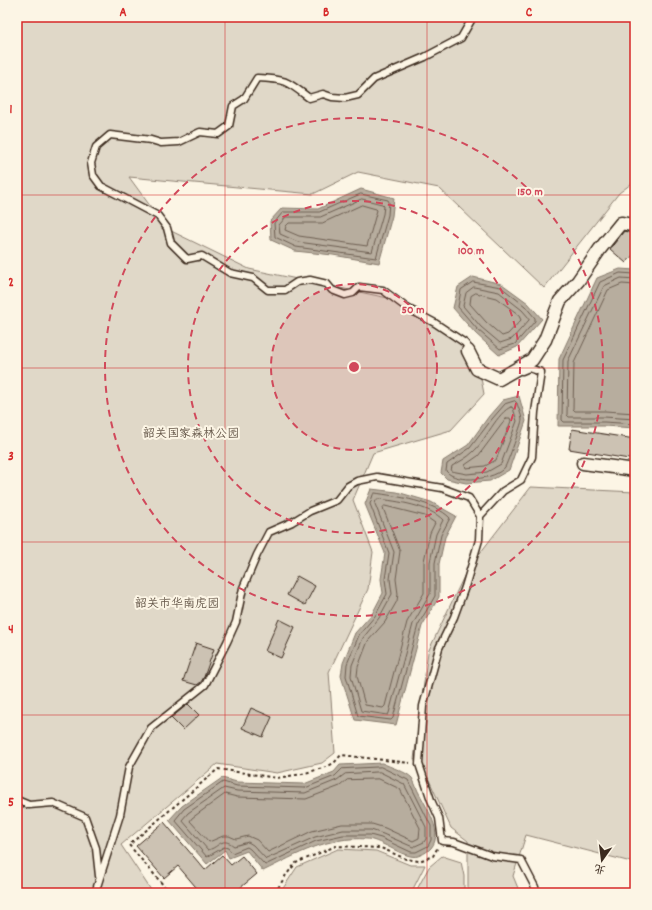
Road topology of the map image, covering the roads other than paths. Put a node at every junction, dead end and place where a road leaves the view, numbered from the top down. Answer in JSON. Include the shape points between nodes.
{"nodes":[{"id":1,"x":473,"y":17,"type":"edge"},
{"id":2,"x":635,"y":227,"type":"edge"},
{"id":3,"x":468,"y":351,"type":"dead end"},
{"id":4,"x":488,"y":374,"type":"junction"},
{"id":5,"x":583,"y":463,"type":"dead end"},
{"id":6,"x":635,"y":470,"type":"edge"},
{"id":7,"x":480,"y":516,"type":"junction"},
{"id":8,"x":17,"y":800,"type":"edge"},
{"id":9,"x":100,"y":878,"type":"junction"},
{"id":10,"x":94,"y":893,"type":"edge"},
{"id":11,"x":536,"y":893,"type":"edge"}],
"edges":[{"from":1,"to":4,"type":"lane","via":[[461,38],[374,79],[358,95],[345,98],[323,94],[309,98],[290,83],[278,78],[257,78],[244,99],[233,106],[229,126],[218,134],[200,132],[179,142],[161,143],[110,135],[96,147],[91,163],[93,175],[101,186],[158,216],[167,228],[171,242],[187,260],[202,256],[230,273],[253,278],[268,290],[285,290],[297,282],[310,280],[328,284],[332,290],[345,295],[353,293],[359,287],[383,290],[465,343]]},
{"from":2,"to":4,"type":"street","via":[[621,223],[600,249],[578,281],[560,301],[545,340],[532,360],[499,379]]},
{"from":3,"to":4,"type":"street","via":[[477,369]]},
{"from":4,"to":7,"type":"lane","via":[[502,383],[529,368],[541,372],[532,457],[521,480],[503,491]]},
{"from":5,"to":6,"type":"street"},
{"from":7,"to":9,"type":"lane","via":[[469,498],[442,488],[377,477],[357,481],[348,486],[337,500],[269,532],[243,588],[236,622],[205,685],[150,728],[129,767],[120,815]]},
{"from":7,"to":11,"type":"lane","via":[[478,540],[466,587],[439,648],[423,706],[419,764],[439,818],[442,841],[454,842],[492,856],[521,860]]},
{"from":8,"to":9,"type":"lane","via":[[29,805],[53,803],[85,817],[96,848]]},
{"from":9,"to":10,"type":"lane"}]}
